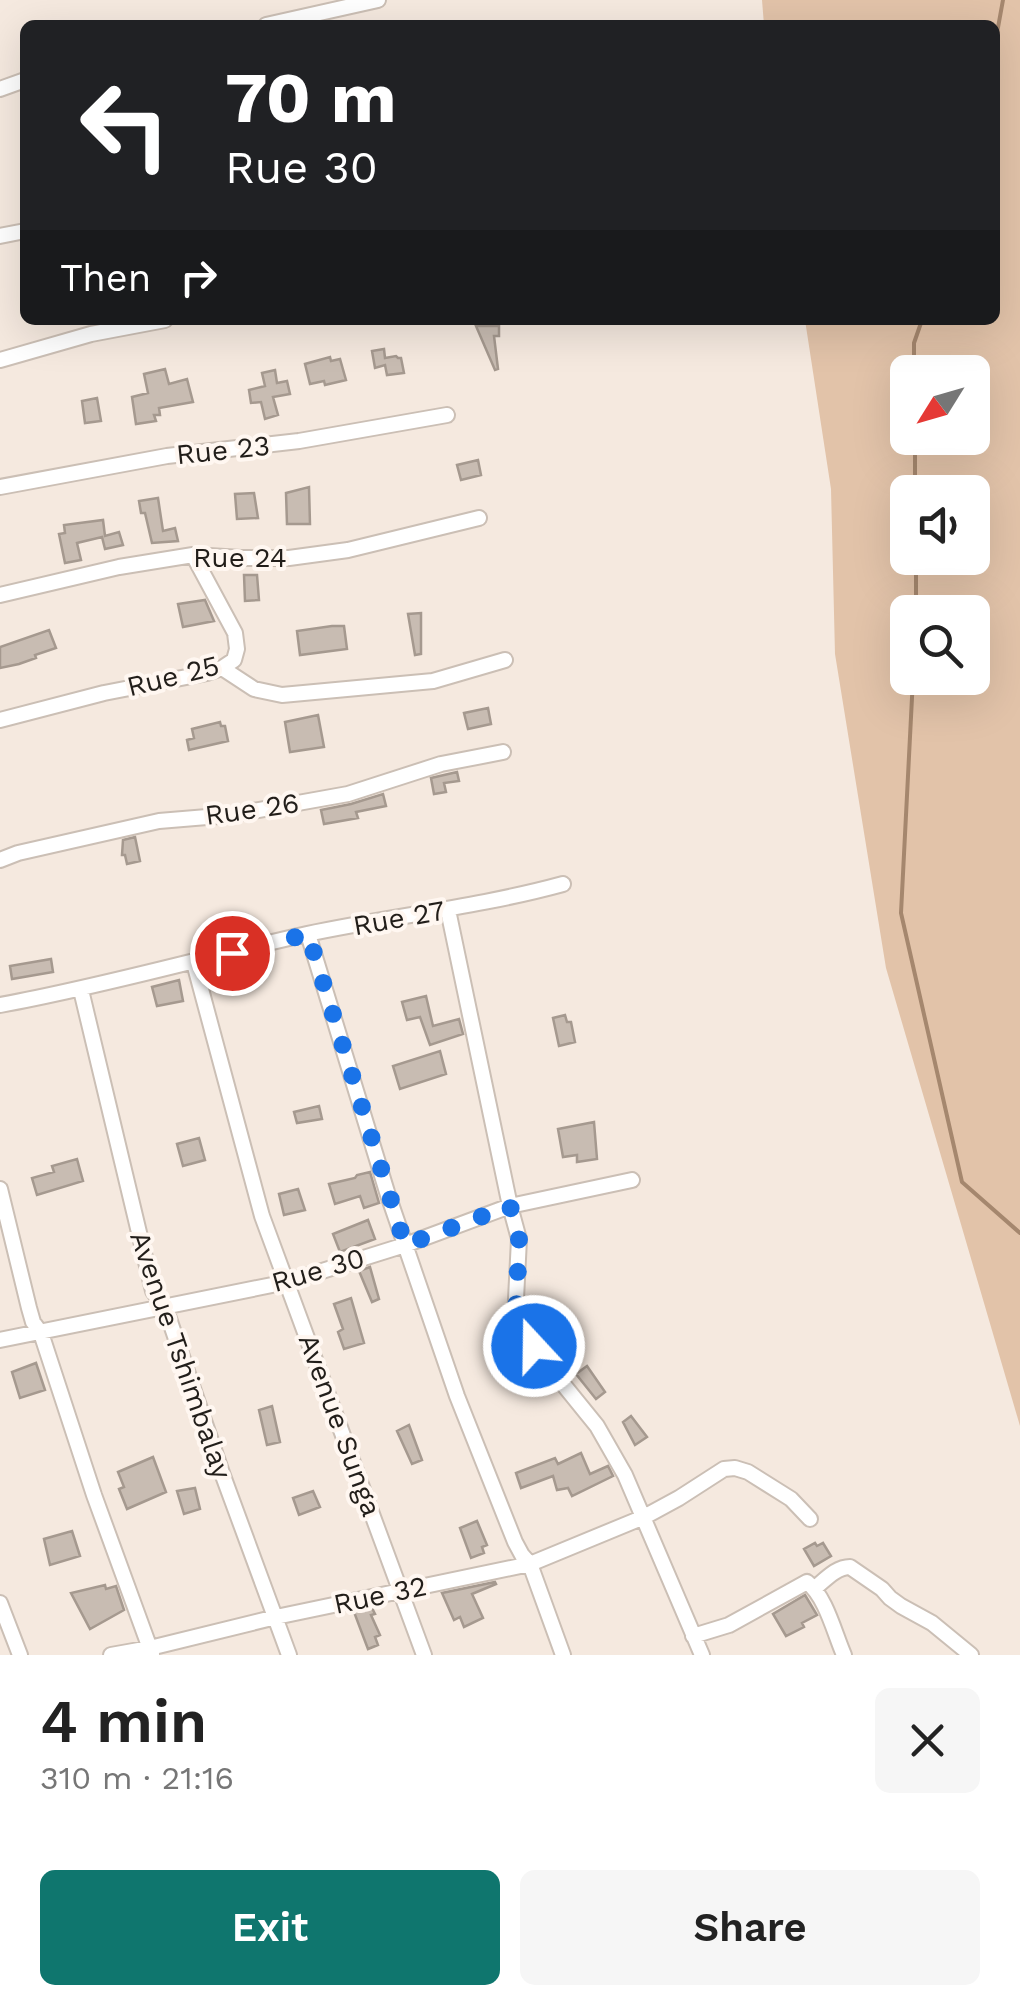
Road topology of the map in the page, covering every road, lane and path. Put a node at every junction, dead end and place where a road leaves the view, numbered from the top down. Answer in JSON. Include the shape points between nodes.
{"nodes":[{"id":1,"x":378,"y":0,"type":"edge"},
{"id":2,"x":288,"y":20,"type":"edge"},
{"id":3,"x":139,"y":325,"type":"edge"},
{"id":4,"x":0,"y":360,"type":"edge"},
{"id":5,"x":447,"y":414,"type":"dead end"},
{"id":6,"x":0,"y":487,"type":"edge"},
{"id":7,"x":479,"y":518,"type":"dead end"},
{"id":8,"x":193,"y":555,"type":"junction"},
{"id":9,"x":0,"y":595,"type":"edge"},
{"id":10,"x":505,"y":660,"type":"dead end"},
{"id":11,"x":222,"y":668,"type":"junction"},
{"id":12,"x":0,"y":720,"type":"edge"},
{"id":13,"x":503,"y":752,"type":"dead end"},
{"id":14,"x":0,"y":860,"type":"edge"},
{"id":15,"x":563,"y":884,"type":"dead end"},
{"id":16,"x":448,"y":910,"type":"junction"},
{"id":17,"x":308,"y":934,"type":"junction"},
{"id":18,"x":194,"y":963,"type":"junction"},
{"id":19,"x":80,"y":990,"type":"junction"},
{"id":20,"x":0,"y":1005,"type":"edge"},
{"id":21,"x":632,"y":1180,"type":"dead end"},
{"id":22,"x":0,"y":1189,"type":"edge"},
{"id":23,"x":510,"y":1206,"type":"junction"},
{"id":24,"x":405,"y":1245,"type":"junction"},
{"id":25,"x":287,"y":1282,"type":"junction"},
{"id":26,"x":164,"y":1307,"type":"junction"},
{"id":27,"x":40,"y":1333,"type":"junction"},
{"id":28,"x":0,"y":1340,"type":"edge"},
{"id":29,"x":644,"y":1517,"type":"junction"},
{"id":30,"x":810,"y":1519,"type":"dead end"},
{"id":31,"x":530,"y":1564,"type":"junction"},
{"id":32,"x":814,"y":1588,"type":"junction"},
{"id":33,"x":402,"y":1591,"type":"junction"},
{"id":34,"x":0,"y":1603,"type":"edge"},
{"id":35,"x":276,"y":1617,"type":"junction"},
{"id":36,"x":693,"y":1636,"type":"junction"},
{"id":37,"x":151,"y":1652,"type":"edge"},
{"id":38,"x":20,"y":1655,"type":"edge"},
{"id":39,"x":111,"y":1655,"type":"edge"},
{"id":40,"x":289,"y":1655,"type":"edge"},
{"id":41,"x":424,"y":1655,"type":"edge"},
{"id":42,"x":563,"y":1655,"type":"edge"},
{"id":43,"x":702,"y":1655,"type":"edge"},
{"id":44,"x":844,"y":1655,"type":"edge"},
{"id":45,"x":971,"y":1655,"type":"edge"}],
"edges":[{"from":1,"to":2,"type":"street"},
{"from":3,"to":4,"type":"street"},
{"from":5,"to":6,"type":"street","name":"Rue 23"},
{"from":7,"to":8,"type":"street","name":"Rue 24","via":[[288,558]]},
{"from":8,"to":9,"type":"street","name":"Rue 24"},
{"from":8,"to":11,"type":"street","name":"Rue 25","via":[[235,633],[234,660]]},
{"from":10,"to":11,"type":"street","via":[[433,682],[282,694],[254,689]]},
{"from":11,"to":12,"type":"street","name":"Rue 25"},
{"from":13,"to":14,"type":"street","name":"Rue 26","via":[[348,794],[159,822]]},
{"from":15,"to":16,"type":"street","name":"Rue 27"},
{"from":16,"to":17,"type":"street","name":"Rue 27"},
{"from":16,"to":23,"type":"street"},
{"from":17,"to":18,"type":"street","name":"Rue 27"},
{"from":17,"to":24,"type":"street"},
{"from":18,"to":19,"type":"street","name":"Rue 27"},
{"from":18,"to":25,"type":"street","name":"Avenue Sunga","via":[[262,1216]]},
{"from":19,"to":20,"type":"street","name":"Rue 27"},
{"from":19,"to":26,"type":"street","name":"Avenue Tshimbalay","via":[[147,1272]]},
{"from":21,"to":23,"type":"street","name":"Rue 30"},
{"from":22,"to":27,"type":"street"},
{"from":23,"to":24,"type":"street","name":"Rue 30"},
{"from":23,"to":29,"type":"street","via":[[519,1239],[520,1331],[597,1426]]},
{"from":24,"to":25,"type":"street","name":"Rue 30"},
{"from":24,"to":31,"type":"street","via":[[463,1412]]},
{"from":25,"to":26,"type":"street","name":"Rue 30"},
{"from":25,"to":33,"type":"street","name":"Avenue Sunga"},
{"from":26,"to":27,"type":"street","name":"Rue 30"},
{"from":26,"to":35,"type":"street","name":"Avenue Tshimbalay"},
{"from":27,"to":28,"type":"street","name":"Rue 30"},
{"from":27,"to":37,"type":"street"},
{"from":29,"to":30,"type":"street","name":"Rue 32","via":[[735,1468],[790,1498]]},
{"from":29,"to":31,"type":"street","name":"Rue 32"},
{"from":29,"to":36,"type":"street"},
{"from":31,"to":33,"type":"street","name":"Rue 32"},
{"from":31,"to":42,"type":"street"},
{"from":32,"to":36,"type":"street","via":[[802,1582],[729,1625]]},
{"from":32,"to":44,"type":"street"},
{"from":32,"to":45,"type":"street","via":[[850,1567]]},
{"from":33,"to":35,"type":"street","name":"Rue 32"},
{"from":33,"to":41,"type":"street","name":"Avenue Sunga"},
{"from":34,"to":38,"type":"street"},
{"from":35,"to":37,"type":"street","name":"Rue 32"},
{"from":35,"to":40,"type":"street","name":"Avenue Tshimbalay"},
{"from":36,"to":43,"type":"street"},
{"from":37,"to":39,"type":"street","name":"Rue 32"}]}
